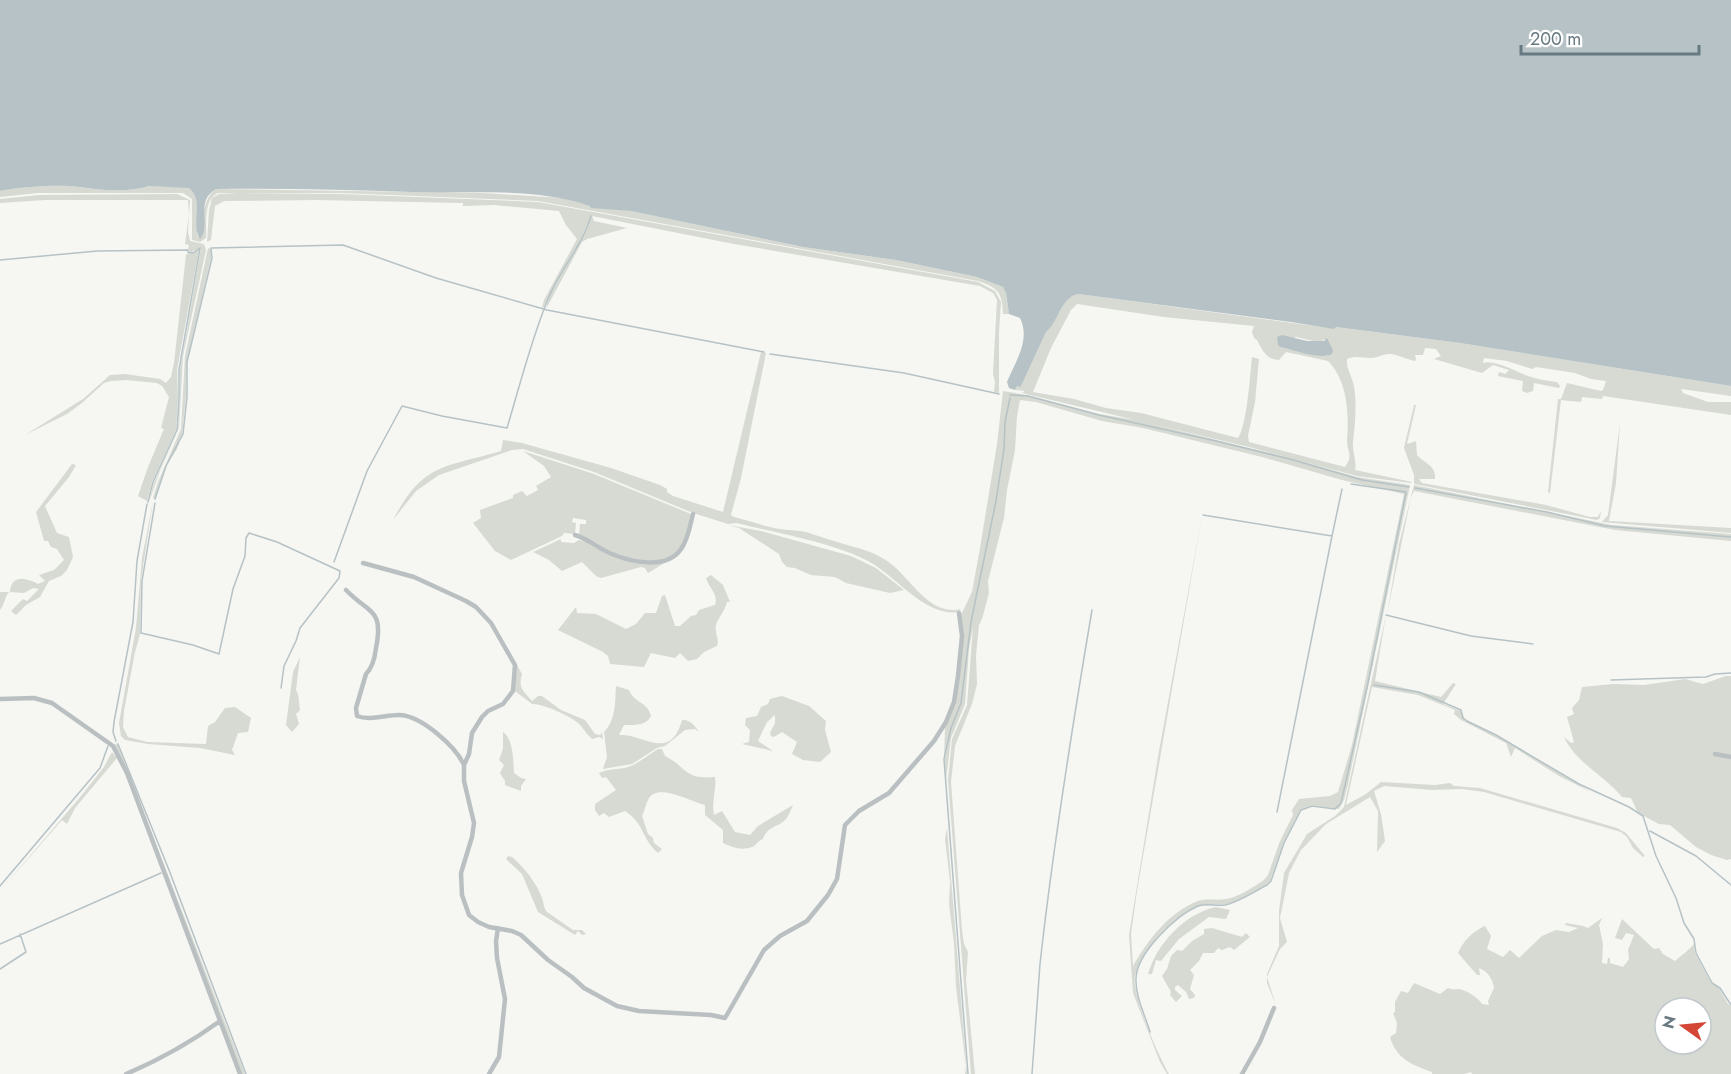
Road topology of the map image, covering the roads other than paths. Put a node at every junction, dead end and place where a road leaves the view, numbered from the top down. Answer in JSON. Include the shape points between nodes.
{"nodes":[{"id":1,"x":693,"y":514,"type":"dead end"},
{"id":2,"x":574,"y":536,"type":"dead end"},
{"id":3,"x":363,"y":563,"type":"dead end"},
{"id":4,"x":346,"y":590,"type":"dead end"},
{"id":5,"x":959,"y":613,"type":"dead end"},
{"id":6,"x":0,"y":699,"type":"edge"},
{"id":7,"x":1715,"y":754,"type":"dead end"},
{"id":8,"x":1731,"y":757,"type":"edge"},
{"id":9,"x":464,"y":765,"type":"junction"},
{"id":10,"x":498,"y":928,"type":"junction"},
{"id":11,"x":1274,"y":1008,"type":"dead end"},
{"id":12,"x":220,"y":1022,"type":"junction"},
{"id":13,"x":126,"y":1074,"type":"edge"},
{"id":14,"x":240,"y":1074,"type":"edge"},
{"id":15,"x":489,"y":1074,"type":"edge"},
{"id":16,"x":1242,"y":1074,"type":"edge"}],
"edges":[{"from":1,"to":2,"type":"street","via":[[680,552],[660,562],[620,556]]},
{"from":3,"to":9,"type":"street","via":[[414,577],[476,607],[491,623],[515,665],[513,691],[503,704],[482,717],[472,733]]},
{"from":4,"to":9,"type":"street","via":[[368,607],[379,625],[376,652],[366,674],[357,716],[411,717],[438,734]]},
{"from":5,"to":10,"type":"street","via":[[959,669],[954,702],[946,722],[889,793],[859,811],[845,825],[837,879],[828,895],[807,921],[764,950],[725,1018],[617,1006],[584,988],[521,935]]},
{"from":6,"to":12,"type":"street","via":[[40,698],[113,746],[127,773]]},
{"from":7,"to":8,"type":"street"},
{"from":9,"to":10,"type":"street","via":[[474,823],[461,873],[462,895],[469,915]]},
{"from":10,"to":15,"type":"street","via":[[496,958],[505,999],[499,1056]]},
{"from":11,"to":16,"type":"street"},
{"from":12,"to":13,"type":"street"},
{"from":12,"to":14,"type":"street"}]}
